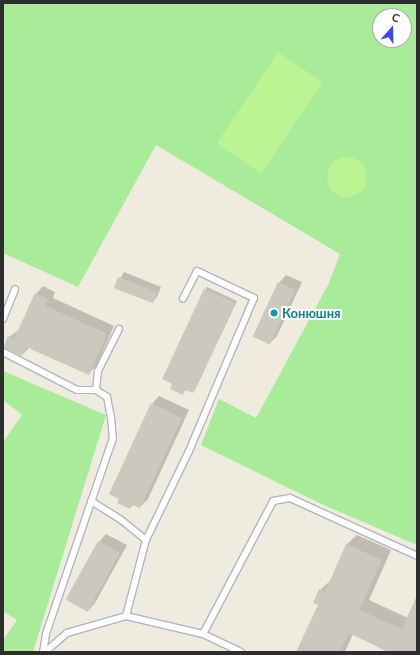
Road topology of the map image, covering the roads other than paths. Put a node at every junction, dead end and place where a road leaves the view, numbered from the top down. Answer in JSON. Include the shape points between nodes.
{"nodes":[{"id":1,"x":15,"y":289,"type":"dead end"},
{"id":2,"x":183,"y":299,"type":"dead end"},
{"id":3,"x":3,"y":319,"type":"edge"},
{"id":4,"x":119,"y":329,"type":"dead end"},
{"id":5,"x":3,"y":352,"type":"edge"},
{"id":6,"x":96,"y":390,"type":"junction"},
{"id":7,"x":91,"y":501,"type":"junction"},
{"id":8,"x":146,"y":540,"type":"junction"},
{"id":9,"x":417,"y":556,"type":"edge"},
{"id":10,"x":126,"y":616,"type":"junction"},
{"id":11,"x":203,"y":634,"type":"junction"},
{"id":12,"x":44,"y":652,"type":"edge"},
{"id":13,"x":241,"y":652,"type":"edge"}],
"edges":[{"from":1,"to":3,"type":"lane"},
{"from":2,"to":8,"type":"lane","via":[[197,271],[254,298],[190,451]]},
{"from":4,"to":6,"type":"lane","via":[[98,371]]},
{"from":5,"to":6,"type":"lane","via":[[77,390]]},
{"from":6,"to":7,"type":"lane","via":[[107,397],[113,438]]},
{"from":7,"to":8,"type":"lane","via":[[120,519]]},
{"from":7,"to":12,"type":"lane","via":[[46,634]]},
{"from":8,"to":10,"type":"lane"},
{"from":9,"to":11,"type":"lane","via":[[290,498],[273,501]]},
{"from":10,"to":11,"type":"lane"},
{"from":10,"to":12,"type":"lane","via":[[67,633]]},
{"from":11,"to":13,"type":"lane"}]}
